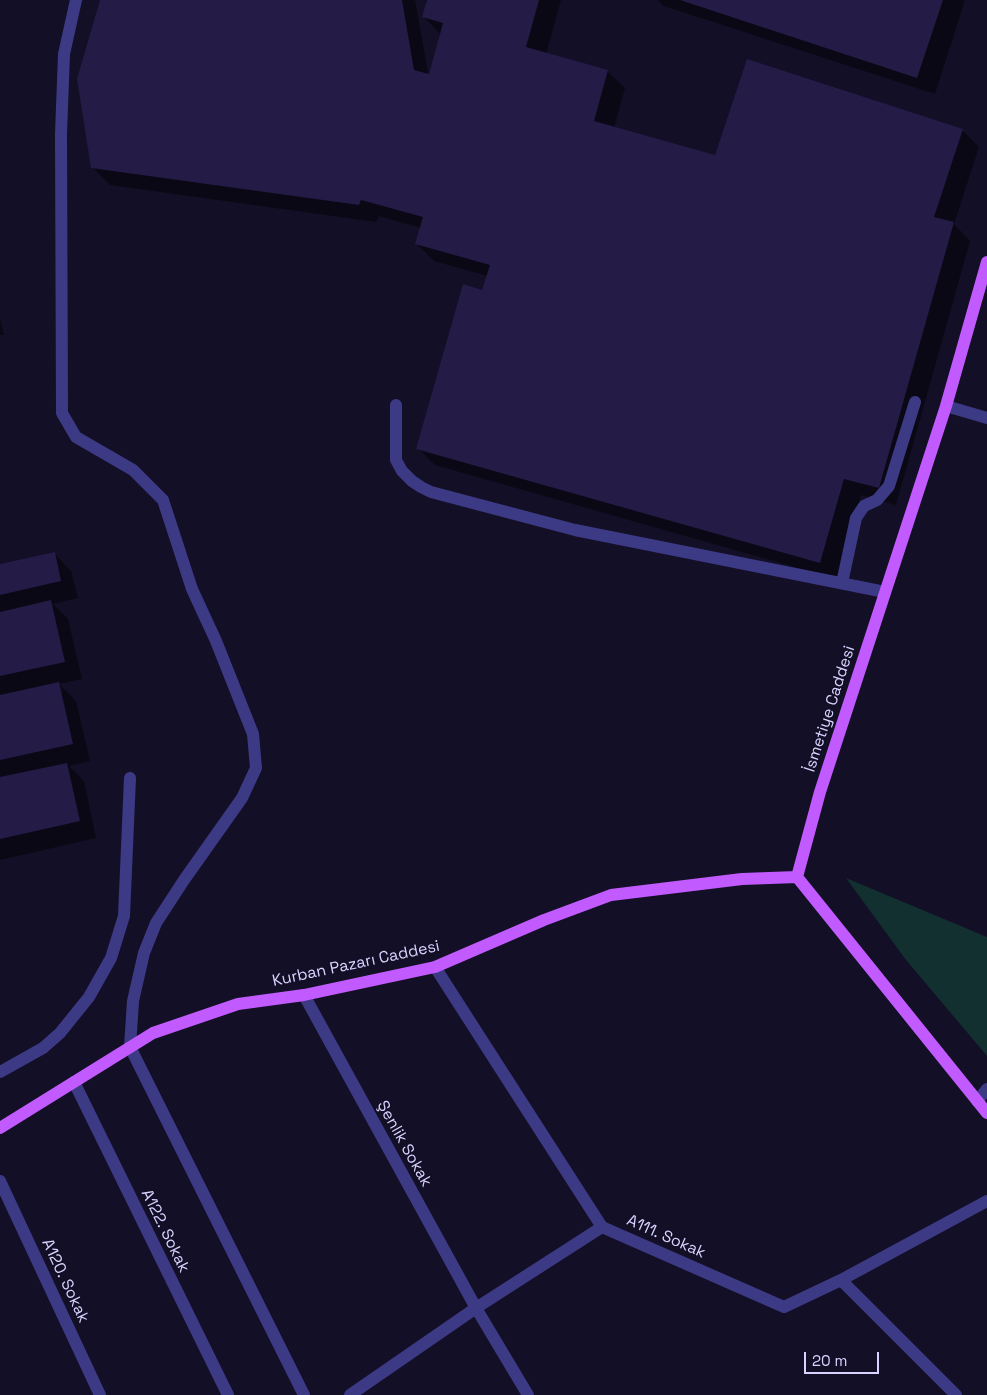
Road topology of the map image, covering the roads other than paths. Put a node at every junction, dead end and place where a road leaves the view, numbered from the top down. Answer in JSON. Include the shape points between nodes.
{"nodes":[{"id":1,"x":76,"y":0,"type":"edge"},
{"id":2,"x":987,"y":262,"type":"edge"},
{"id":3,"x":915,"y":402,"type":"dead end"},
{"id":4,"x":396,"y":405,"type":"dead end"},
{"id":5,"x":946,"y":406,"type":"junction"},
{"id":6,"x":987,"y":418,"type":"edge"},
{"id":7,"x":842,"y":583,"type":"junction"},
{"id":8,"x":886,"y":592,"type":"junction"},
{"id":9,"x":130,"y":778,"type":"dead end"},
{"id":10,"x":797,"y":877,"type":"junction"},
{"id":11,"x":435,"y":967,"type":"junction"},
{"id":12,"x":304,"y":995,"type":"junction"},
{"id":13,"x":130,"y":1047,"type":"junction"},
{"id":14,"x":0,"y":1072,"type":"edge"},
{"id":15,"x":74,"y":1082,"type":"junction"},
{"id":16,"x":987,"y":1089,"type":"edge"},
{"id":17,"x":977,"y":1101,"type":"junction"},
{"id":18,"x":987,"y":1113,"type":"edge"},
{"id":19,"x":0,"y":1128,"type":"edge"},
{"id":20,"x":0,"y":1181,"type":"edge"},
{"id":21,"x":987,"y":1201,"type":"edge"},
{"id":22,"x":602,"y":1227,"type":"junction"},
{"id":23,"x":842,"y":1280,"type":"junction"},
{"id":24,"x":476,"y":1308,"type":"junction"},
{"id":25,"x":100,"y":1395,"type":"edge"},
{"id":26,"x":228,"y":1395,"type":"edge"},
{"id":27,"x":304,"y":1395,"type":"edge"},
{"id":28,"x":350,"y":1395,"type":"edge"},
{"id":29,"x":528,"y":1395,"type":"edge"},
{"id":30,"x":956,"y":1395,"type":"edge"}],
"edges":[{"from":1,"to":13,"type":"street","via":[[64,54],[61,134],[62,413],[76,437],[133,470],[163,500],[192,589],[253,734],[256,768],[242,798],[156,923],[144,953],[133,1001]]},
{"from":2,"to":5,"type":"main road","name":"İsmetiye Caddesi"},
{"from":3,"to":7,"type":"street","via":[[889,486],[877,500],[864,506],[856,518]]},
{"from":4,"to":7,"type":"street","via":[[396,460],[402,471],[431,492],[576,530]]},
{"from":5,"to":6,"type":"street"},
{"from":5,"to":8,"type":"main road","name":"İsmetiye Caddesi"},
{"from":7,"to":8,"type":"street"},
{"from":8,"to":10,"type":"main road","name":"İsmetiye Caddesi","via":[[820,792]]},
{"from":9,"to":14,"type":"street","via":[[124,916],[111,958],[89,997],[60,1033],[43,1048]]},
{"from":10,"to":11,"type":"main road","name":"Kurban Pazarı Caddesi","via":[[611,895]]},
{"from":10,"to":17,"type":"main road"},
{"from":11,"to":12,"type":"main road","name":"Kurban Pazarı Caddesi"},
{"from":11,"to":22,"type":"street"},
{"from":12,"to":13,"type":"main road","name":"Kurban Pazarı Caddesi","via":[[238,1004],[153,1033]]},
{"from":12,"to":24,"type":"street","name":"Şenlik Sokak"},
{"from":13,"to":15,"type":"main road","name":"Kurban Pazarı Caddesi"},
{"from":13,"to":27,"type":"street"},
{"from":15,"to":19,"type":"main road","name":"Kurban Pazarı Caddesi"},
{"from":15,"to":26,"type":"street","name":"A122. Sokak"},
{"from":16,"to":17,"type":"street"},
{"from":17,"to":18,"type":"main road"},
{"from":20,"to":25,"type":"street","name":"A120. Sokak"},
{"from":21,"to":23,"type":"street","name":"A111. Sokak"},
{"from":22,"to":23,"type":"street","name":"A111. Sokak","via":[[784,1307]]},
{"from":22,"to":24,"type":"street","name":"A111. Sokak"},
{"from":23,"to":30,"type":"street"},
{"from":24,"to":28,"type":"street","name":"A111. Sokak"},
{"from":24,"to":29,"type":"street","name":"Şenlik Sokak"}]}
